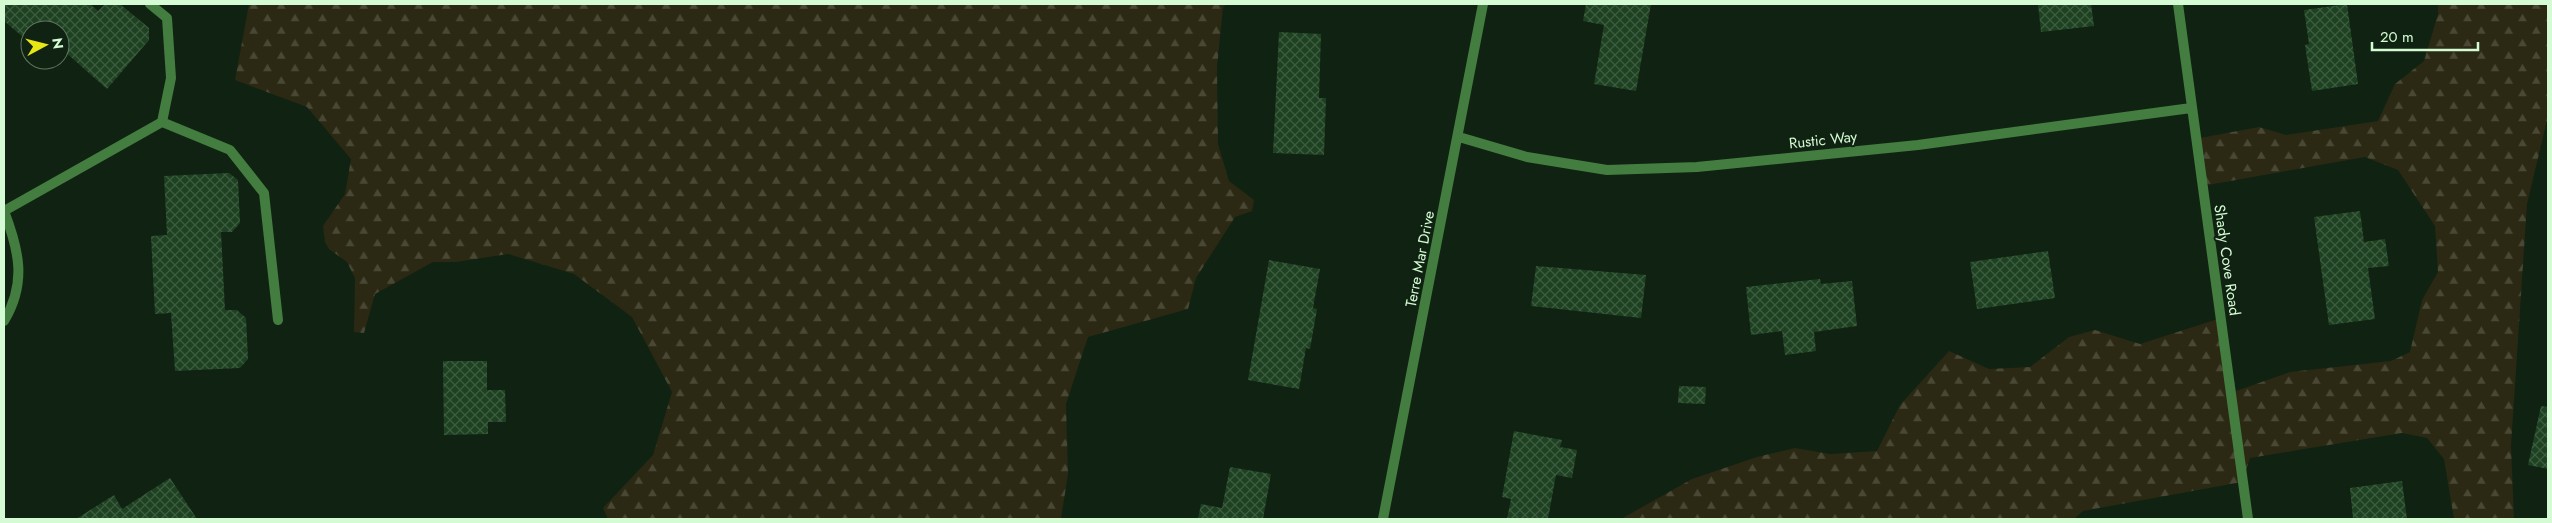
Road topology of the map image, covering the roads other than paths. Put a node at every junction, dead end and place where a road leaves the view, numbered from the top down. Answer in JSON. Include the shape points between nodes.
{"nodes":[{"id":1,"x":150,"y":4,"type":"edge"},
{"id":2,"x":1483,"y":4,"type":"edge"},
{"id":3,"x":2178,"y":4,"type":"edge"},
{"id":4,"x":2191,"y":108,"type":"junction"},
{"id":5,"x":162,"y":122,"type":"junction"},
{"id":6,"x":1459,"y":137,"type":"junction"},
{"id":7,"x":4,"y":211,"type":"edge"},
{"id":8,"x":278,"y":320,"type":"dead end"},
{"id":9,"x":4,"y":321,"type":"edge"},
{"id":10,"x":1383,"y":519,"type":"edge"},
{"id":11,"x":2248,"y":519,"type":"edge"}],
"edges":[{"from":1,"to":5,"type":"street","via":[[167,18],[171,78]]},
{"from":2,"to":6,"type":"street","name":"Terre Mar Drive"},
{"from":3,"to":4,"type":"street","name":"Shady Cove Road"},
{"from":4,"to":6,"type":"street","name":"Rustic Way","via":[[1918,146],[1698,167],[1607,170],[1527,157]]},
{"from":4,"to":11,"type":"street","name":"Shady Cove Road"},
{"from":5,"to":7,"type":"street"},
{"from":5,"to":8,"type":"street","via":[[230,150],[264,193]]},
{"from":6,"to":10,"type":"street","name":"Terre Mar Drive"},
{"from":7,"to":9,"type":"street","via":[[19,260],[16,292]]}]}
